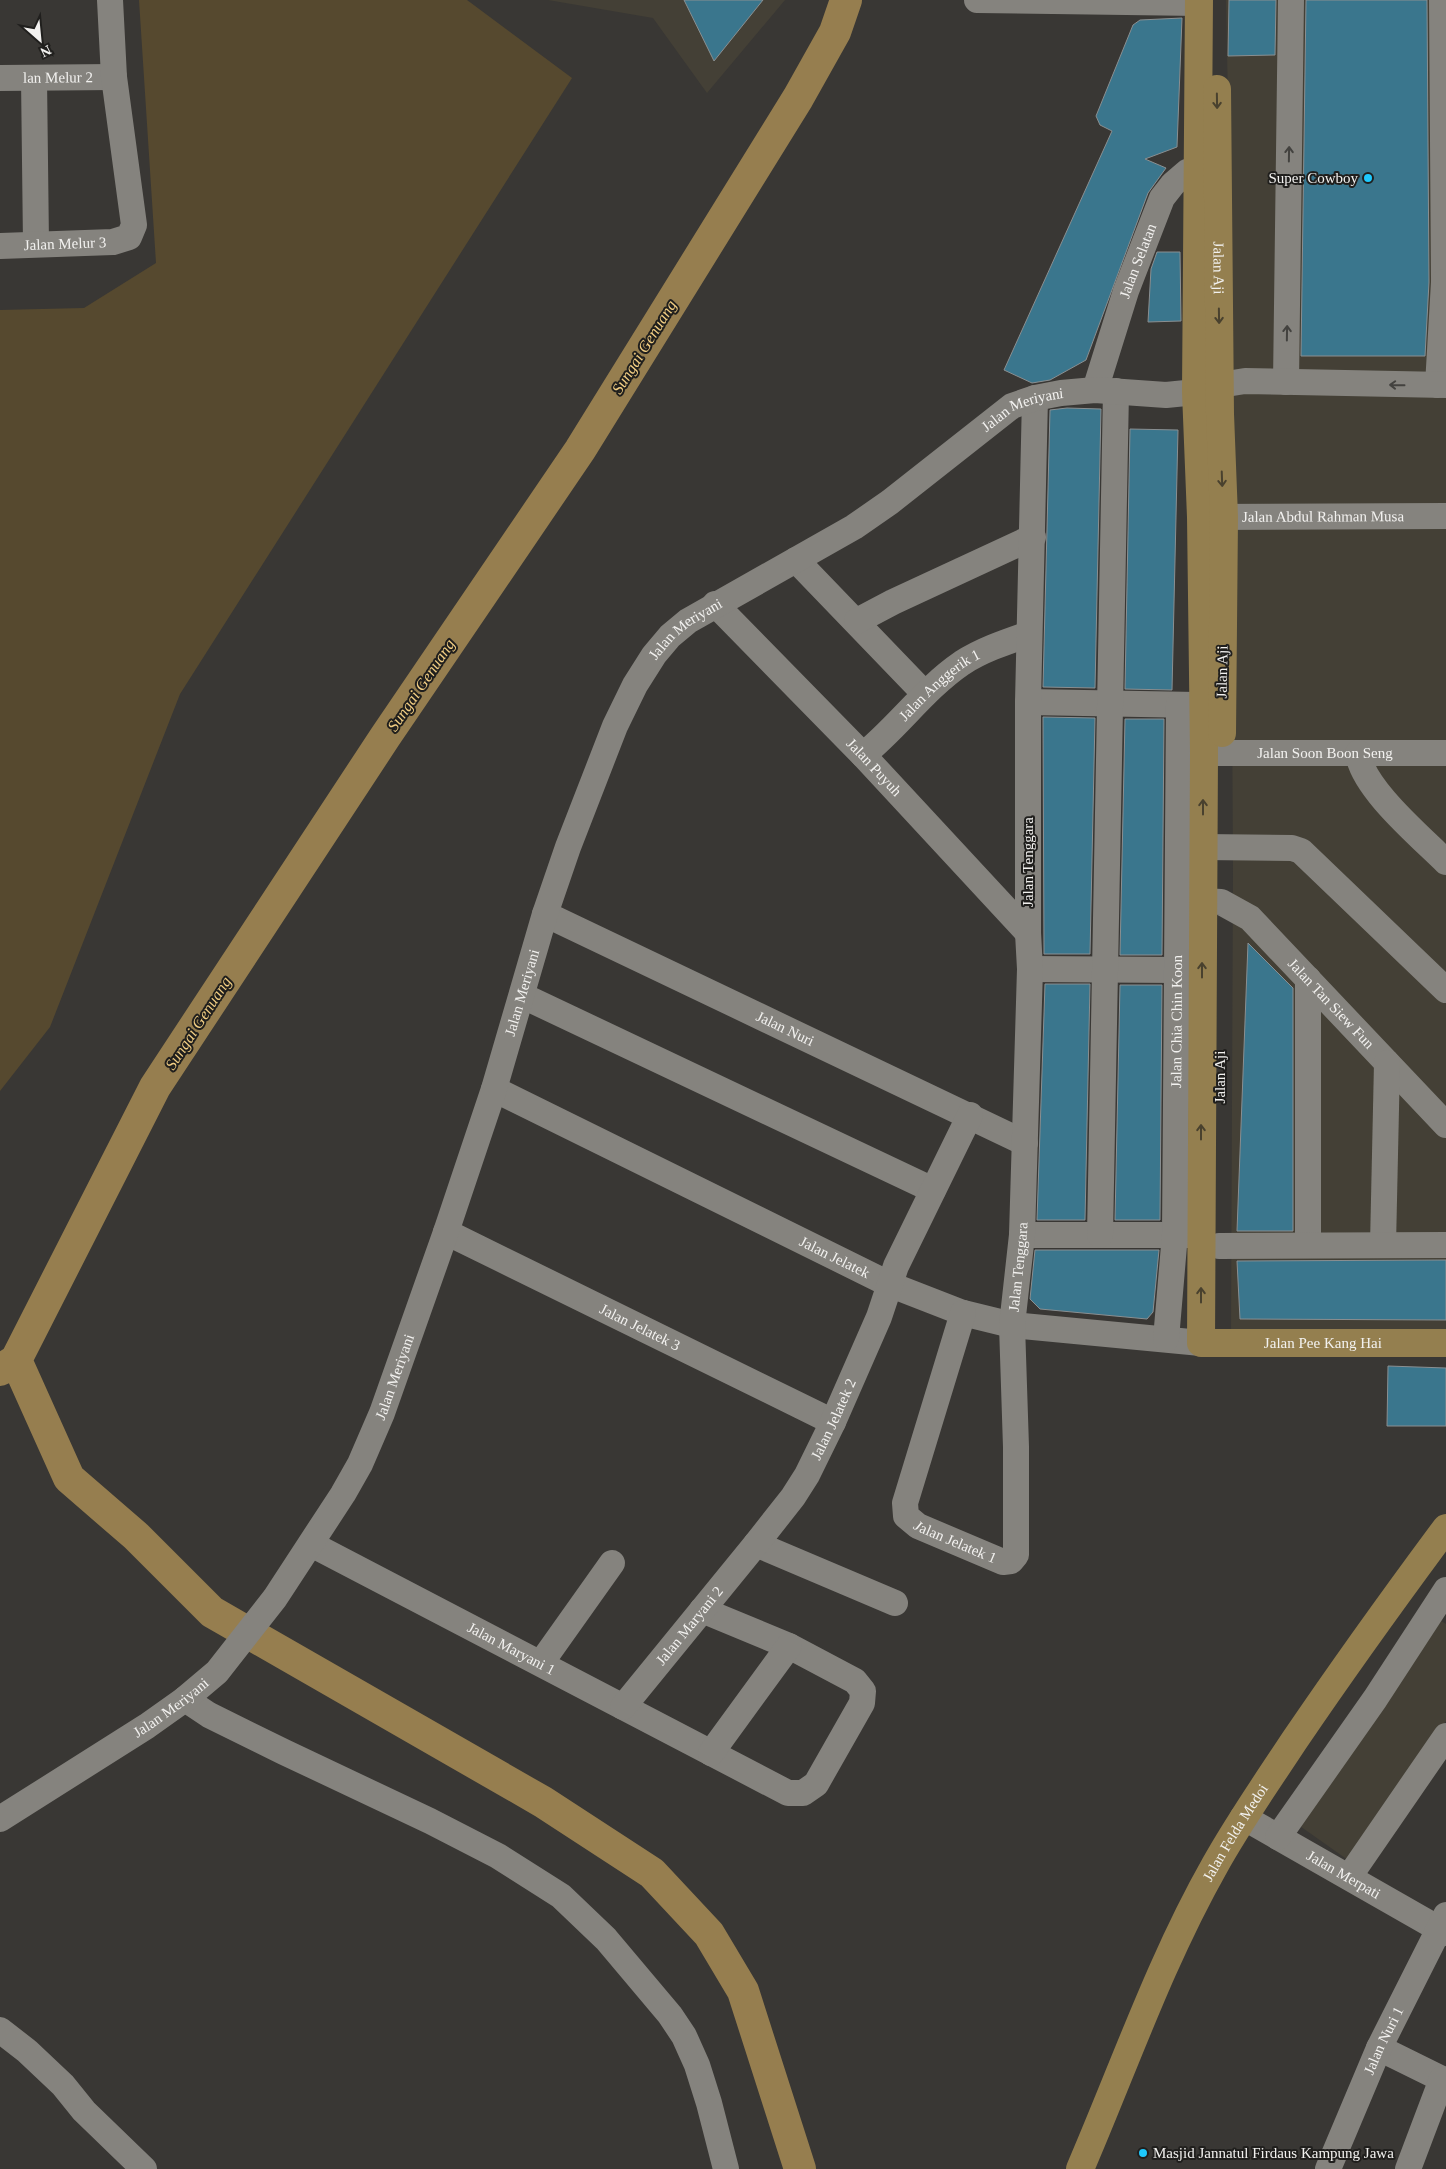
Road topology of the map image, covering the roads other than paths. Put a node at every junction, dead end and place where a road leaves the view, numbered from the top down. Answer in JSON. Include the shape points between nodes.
{"nodes":[{"id":1,"x":110,"y":0,"type":"edge"},
{"id":2,"x":977,"y":0,"type":"edge"},
{"id":3,"x":1291,"y":0,"type":"edge"},
{"id":4,"x":1442,"y":0,"type":"edge"},
{"id":5,"x":1204,"y":1,"type":"edge"},
{"id":6,"x":114,"y":77,"type":"junction"},
{"id":7,"x":0,"y":78,"type":"edge"},
{"id":8,"x":34,"y":78,"type":"junction"},
{"id":9,"x":1444,"y":98,"type":"edge"},
{"id":10,"x":1208,"y":164,"type":"junction"},
{"id":11,"x":36,"y":244,"type":"junction"},
{"id":12,"x":0,"y":246,"type":"edge"},
{"id":13,"x":1445,"y":282,"type":"edge"},
{"id":14,"x":1286,"y":382,"type":"junction"},
{"id":15,"x":1442,"y":385,"type":"edge"},
{"id":16,"x":1208,"y":388,"type":"junction"},
{"id":17,"x":1105,"y":390,"type":"junction"},
{"id":18,"x":1035,"y":398,"type":"junction"},
{"id":19,"x":1446,"y":516,"type":"edge"},
{"id":20,"x":1213,"y":517,"type":"junction"},
{"id":21,"x":1033,"y":537,"type":"junction"},
{"id":22,"x":796,"y":560,"type":"junction"},
{"id":23,"x":715,"y":604,"type":"junction"},
{"id":24,"x":857,"y":621,"type":"junction"},
{"id":25,"x":1029,"y":634,"type":"junction"},
{"id":26,"x":926,"y":694,"type":"junction"},
{"id":27,"x":1028,"y":702,"type":"junction"},
{"id":28,"x":1110,"y":704,"type":"junction"},
{"id":29,"x":1201,"y":705,"type":"junction"},
{"id":30,"x":1213,"y":752,"type":"junction"},
{"id":31,"x":1446,"y":753,"type":"edge"},
{"id":32,"x":1358,"y":754,"type":"junction"},
{"id":33,"x":863,"y":756,"type":"junction"},
{"id":34,"x":1212,"y":847,"type":"junction"},
{"id":35,"x":1446,"y":862,"type":"edge"},
{"id":36,"x":1212,"y":901,"type":"junction"},
{"id":37,"x":545,"y":914,"type":"junction"},
{"id":38,"x":1028,"y":933,"type":"junction"},
{"id":39,"x":1030,"y":969,"type":"junction"},
{"id":40,"x":1105,"y":970,"type":"junction"},
{"id":41,"x":1178,"y":970,"type":"junction"},
{"id":42,"x":1308,"y":979,"type":"junction"},
{"id":43,"x":1446,"y":990,"type":"edge"},
{"id":44,"x":523,"y":996,"type":"junction"},
{"id":45,"x":1387,"y":1063,"type":"junction"},
{"id":46,"x":494,"y":1089,"type":"junction"},
{"id":47,"x":970,"y":1115,"type":"junction"},
{"id":48,"x":1446,"y":1125,"type":"edge"},
{"id":49,"x":1025,"y":1143,"type":"junction"},
{"id":50,"x":933,"y":1190,"type":"junction"},
{"id":51,"x":446,"y":1232,"type":"junction"},
{"id":52,"x":1100,"y":1234,"type":"junction"},
{"id":53,"x":1022,"y":1235,"type":"junction"},
{"id":54,"x":1198,"y":1238,"type":"junction"},
{"id":55,"x":1308,"y":1245,"type":"junction"},
{"id":56,"x":1382,"y":1245,"type":"junction"},
{"id":57,"x":1446,"y":1245,"type":"edge"},
{"id":58,"x":891,"y":1285,"type":"junction"},
{"id":59,"x":963,"y":1313,"type":"junction"},
{"id":60,"x":1012,"y":1325,"type":"junction"},
{"id":61,"x":1166,"y":1339,"type":"junction"},
{"id":62,"x":1446,"y":1343,"type":"edge"},
{"id":63,"x":1210,"y":1344,"type":"junction"},
{"id":64,"x":833,"y":1422,"type":"junction"},
{"id":65,"x":1446,"y":1528,"type":"edge"},
{"id":66,"x":311,"y":1544,"type":"junction"},
{"id":67,"x":756,"y":1544,"type":"junction"},
{"id":68,"x":612,"y":1563,"type":"dead end"},
{"id":69,"x":895,"y":1603,"type":"dead end"},
{"id":70,"x":1442,"y":1603,"type":"edge"},
{"id":71,"x":702,"y":1610,"type":"junction"},
{"id":72,"x":789,"y":1646,"type":"junction"},
{"id":73,"x":540,"y":1664,"type":"junction"},
{"id":74,"x":185,"y":1699,"type":"junction"},
{"id":75,"x":624,"y":1707,"type":"junction"},
{"id":76,"x":1446,"y":1736,"type":"edge"},
{"id":77,"x":711,"y":1753,"type":"junction"},
{"id":78,"x":1243,"y":1816,"type":"junction"},
{"id":79,"x":0,"y":1819,"type":"edge"},
{"id":80,"x":1278,"y":1837,"type":"junction"},
{"id":81,"x":1349,"y":1877,"type":"junction"},
{"id":82,"x":1443,"y":1925,"type":"edge"},
{"id":83,"x":0,"y":2030,"type":"edge"},
{"id":84,"x":1379,"y":2048,"type":"junction"},
{"id":85,"x":1444,"y":2080,"type":"edge"},
{"id":86,"x":1412,"y":2167,"type":"edge"},
{"id":87,"x":144,"y":2169,"type":"edge"},
{"id":88,"x":726,"y":2169,"type":"edge"},
{"id":89,"x":1080,"y":2169,"type":"edge"},
{"id":90,"x":1328,"y":2169,"type":"edge"}],
"edges":[{"from":1,"to":6,"type":"street"},
{"from":2,"to":5,"type":"street"},
{"from":14,"to":3,"type":"street","one_way":true},
{"from":4,"to":9,"type":"street"},
{"from":5,"to":10,"type":"main road","name":"Jalan Aji"},
{"from":6,"to":8,"type":"street","name":"lan Melur 2"},
{"from":6,"to":11,"type":"street","name":"Jalan Melur 3","via":[[134,224],[129,237],[113,242]]},
{"from":7,"to":8,"type":"street","name":"lan Melur 2"},
{"from":8,"to":11,"type":"street"},
{"from":9,"to":13,"type":"street"},
{"from":10,"to":16,"type":"main road","name":"Jalan Aji"},
{"from":10,"to":17,"type":"street","name":"Jalan Selatan","via":[[1173,184],[1162,198],[1126,290]]},
{"from":11,"to":12,"type":"street","name":"Jalan Melur 3"},
{"from":13,"to":15,"type":"street"},
{"from":15,"to":14,"type":"street","name":"Jalan Meriyani","one_way":true},
{"from":14,"to":16,"type":"street","name":"Jalan Meriyani","via":[[1244,381]]},
{"from":16,"to":17,"type":"street","name":"Jalan Meriyani","via":[[1166,395]]},
{"from":16,"to":20,"type":"main road","name":"Jalan Aji"},
{"from":17,"to":18,"type":"street","name":"Jalan Meriyani"},
{"from":17,"to":28,"type":"street","name":"Jalan Selatan"},
{"from":18,"to":21,"type":"street","name":"Jalan Tenggara"},
{"from":18,"to":22,"type":"street","name":"Jalan Meriyani","via":[[1012,406],[890,502]]},
{"from":19,"to":20,"type":"street","name":"Jalan Abdul Rahman Musa"},
{"from":20,"to":29,"type":"main road","name":"Jalan Aji"},
{"from":21,"to":24,"type":"street"},
{"from":21,"to":25,"type":"street","name":"Jalan Tenggara"},
{"from":22,"to":23,"type":"street","name":"Jalan Meriyani"},
{"from":22,"to":24,"type":"street"},
{"from":23,"to":33,"type":"street","name":"Jalan Puyuh"},
{"from":23,"to":37,"type":"street","name":"Jalan Meriyani","via":[[670,636],[635,684],[615,726]]},
{"from":24,"to":26,"type":"street"},
{"from":25,"to":26,"type":"street","name":"Jalan Anggerik 1","via":[[962,663]]},
{"from":25,"to":27,"type":"street","name":"Jalan Tenggara"},
{"from":26,"to":33,"type":"street","name":"Jalan Anggerik 1"},
{"from":27,"to":28,"type":"street"},
{"from":27,"to":38,"type":"street","name":"Jalan Tenggara"},
{"from":28,"to":29,"type":"street"},
{"from":28,"to":40,"type":"street","name":"Jalan Selatan"},
{"from":29,"to":30,"type":"main road","name":"Jalan Aji"},
{"from":29,"to":41,"type":"street","name":"Jalan Chia Chin Koon"},
{"from":30,"to":32,"type":"street","name":"Jalan Soon Boon Seng"},
{"from":30,"to":34,"type":"main road","name":"Jalan Aji"},
{"from":31,"to":32,"type":"street","name":"Jalan Soon Boon Seng"},
{"from":32,"to":35,"type":"street","via":[[1359,766],[1371,785]]},
{"from":33,"to":38,"type":"street","name":"Jalan Puyuh"},
{"from":34,"to":36,"type":"main road","name":"Jalan Aji"},
{"from":34,"to":43,"type":"street","via":[[1292,848],[1301,851]]},
{"from":36,"to":42,"type":"street","name":"Jalan Tan Siew Fun","via":[[1250,918]]},
{"from":36,"to":54,"type":"main road","name":"Jalan Aji"},
{"from":37,"to":44,"type":"street","name":"Jalan Meriyani"},
{"from":37,"to":47,"type":"street","name":"Jalan Nuri"},
{"from":38,"to":39,"type":"street","name":"Jalan Tenggara"},
{"from":39,"to":40,"type":"street"},
{"from":39,"to":49,"type":"street","name":"Jalan Tenggara"},
{"from":40,"to":41,"type":"street"},
{"from":40,"to":52,"type":"street","name":"Jalan Selatan"},
{"from":41,"to":54,"type":"street","name":"Jalan Chia Chin Koon"},
{"from":42,"to":45,"type":"street","name":"Jalan Tan Siew Fun"},
{"from":42,"to":55,"type":"street"},
{"from":44,"to":46,"type":"street","name":"Jalan Meriyani"},
{"from":44,"to":50,"type":"street"},
{"from":45,"to":48,"type":"street","name":"Jalan Tan Siew Fun"},
{"from":45,"to":56,"type":"street"},
{"from":46,"to":51,"type":"street","name":"Jalan Meriyani"},
{"from":46,"to":58,"type":"street","name":"Jalan Jelatek"},
{"from":47,"to":49,"type":"street","name":"Jalan Nuri"},
{"from":47,"to":50,"type":"street","name":"Jalan Jelatek 2"},
{"from":49,"to":53,"type":"street","name":"Jalan Tenggara"},
{"from":50,"to":58,"type":"street","name":"Jalan Jelatek 2","via":[[896,1266]]},
{"from":51,"to":64,"type":"street","name":"Jalan Jelatek 3"},
{"from":51,"to":66,"type":"street","name":"Jalan Meriyani","via":[[370,1440],[343,1494]]},
{"from":52,"to":53,"type":"street"},
{"from":52,"to":54,"type":"street"},
{"from":53,"to":60,"type":"street","name":"Jalan Tenggara"},
{"from":54,"to":55,"type":"street"},
{"from":54,"to":61,"type":"street","name":"Jalan Chia Chin Koon"},
{"from":54,"to":63,"type":"main road","name":"Jalan Aji"},
{"from":55,"to":56,"type":"street"},
{"from":56,"to":57,"type":"street"},
{"from":58,"to":59,"type":"street","name":"Jalan Jelatek"},
{"from":58,"to":64,"type":"street","name":"Jalan Jelatek 2"},
{"from":59,"to":60,"type":"street","name":"Jalan Jelatek"},
{"from":59,"to":60,"type":"street","name":"Jalan Jelatek 1","via":[[905,1503],[906,1516],[918,1526],[1003,1562],[1011,1561],[1016,1555]]},
{"from":60,"to":61,"type":"street","name":"Jalan Jelatek"},
{"from":61,"to":63,"type":"street","name":"Jalan Jelatek"},
{"from":62,"to":63,"type":"main road","name":"Jalan Pee Kang Hai"},
{"from":64,"to":67,"type":"street","name":"Jalan Jelatek 2","via":[[807,1475]]},
{"from":65,"to":78,"type":"main road","name":"Jalan Felda Medoi"},
{"from":66,"to":73,"type":"street","name":"Jalan Maryani 1"},
{"from":66,"to":74,"type":"street","name":"Jalan Meriyani","via":[[275,1598],[217,1672]]},
{"from":67,"to":69,"type":"street"},
{"from":67,"to":71,"type":"street","name":"Jalan Maryani 2"},
{"from":68,"to":73,"type":"street"},
{"from":70,"to":80,"type":"street"},
{"from":71,"to":72,"type":"street"},
{"from":71,"to":75,"type":"street","name":"Jalan Maryani 2"},
{"from":72,"to":77,"type":"street"},
{"from":72,"to":77,"type":"street","name":"Jalan Maryani 1","via":[[855,1681],[863,1691],[862,1704],[816,1784],[803,1793],[788,1793]]},
{"from":73,"to":75,"type":"street","name":"Jalan Maryani 1"},
{"from":74,"to":79,"type":"street","name":"Jalan Meriyani"},
{"from":74,"to":88,"type":"street","via":[[284,1752],[490,1852],[562,1896],[606,1939],[684,2036],[700,2075]]},
{"from":75,"to":77,"type":"street","name":"Jalan Maryani 1"},
{"from":76,"to":81,"type":"street"},
{"from":78,"to":80,"type":"street","name":"Jalan Merpati"},
{"from":78,"to":89,"type":"main road","name":"Jalan Felda Medoi","via":[[1183,1927],[1136,2030]]},
{"from":80,"to":81,"type":"street","name":"Jalan Merpati"},
{"from":81,"to":82,"type":"street","name":"Jalan Merpati"},
{"from":82,"to":84,"type":"street","name":"Jalan Nuri 1"},
{"from":83,"to":87,"type":"street","via":[[63,2085],[84,2111]]},
{"from":84,"to":85,"type":"street"},
{"from":84,"to":90,"type":"street","name":"Jalan Nuri 1"},
{"from":85,"to":86,"type":"street"}]}
